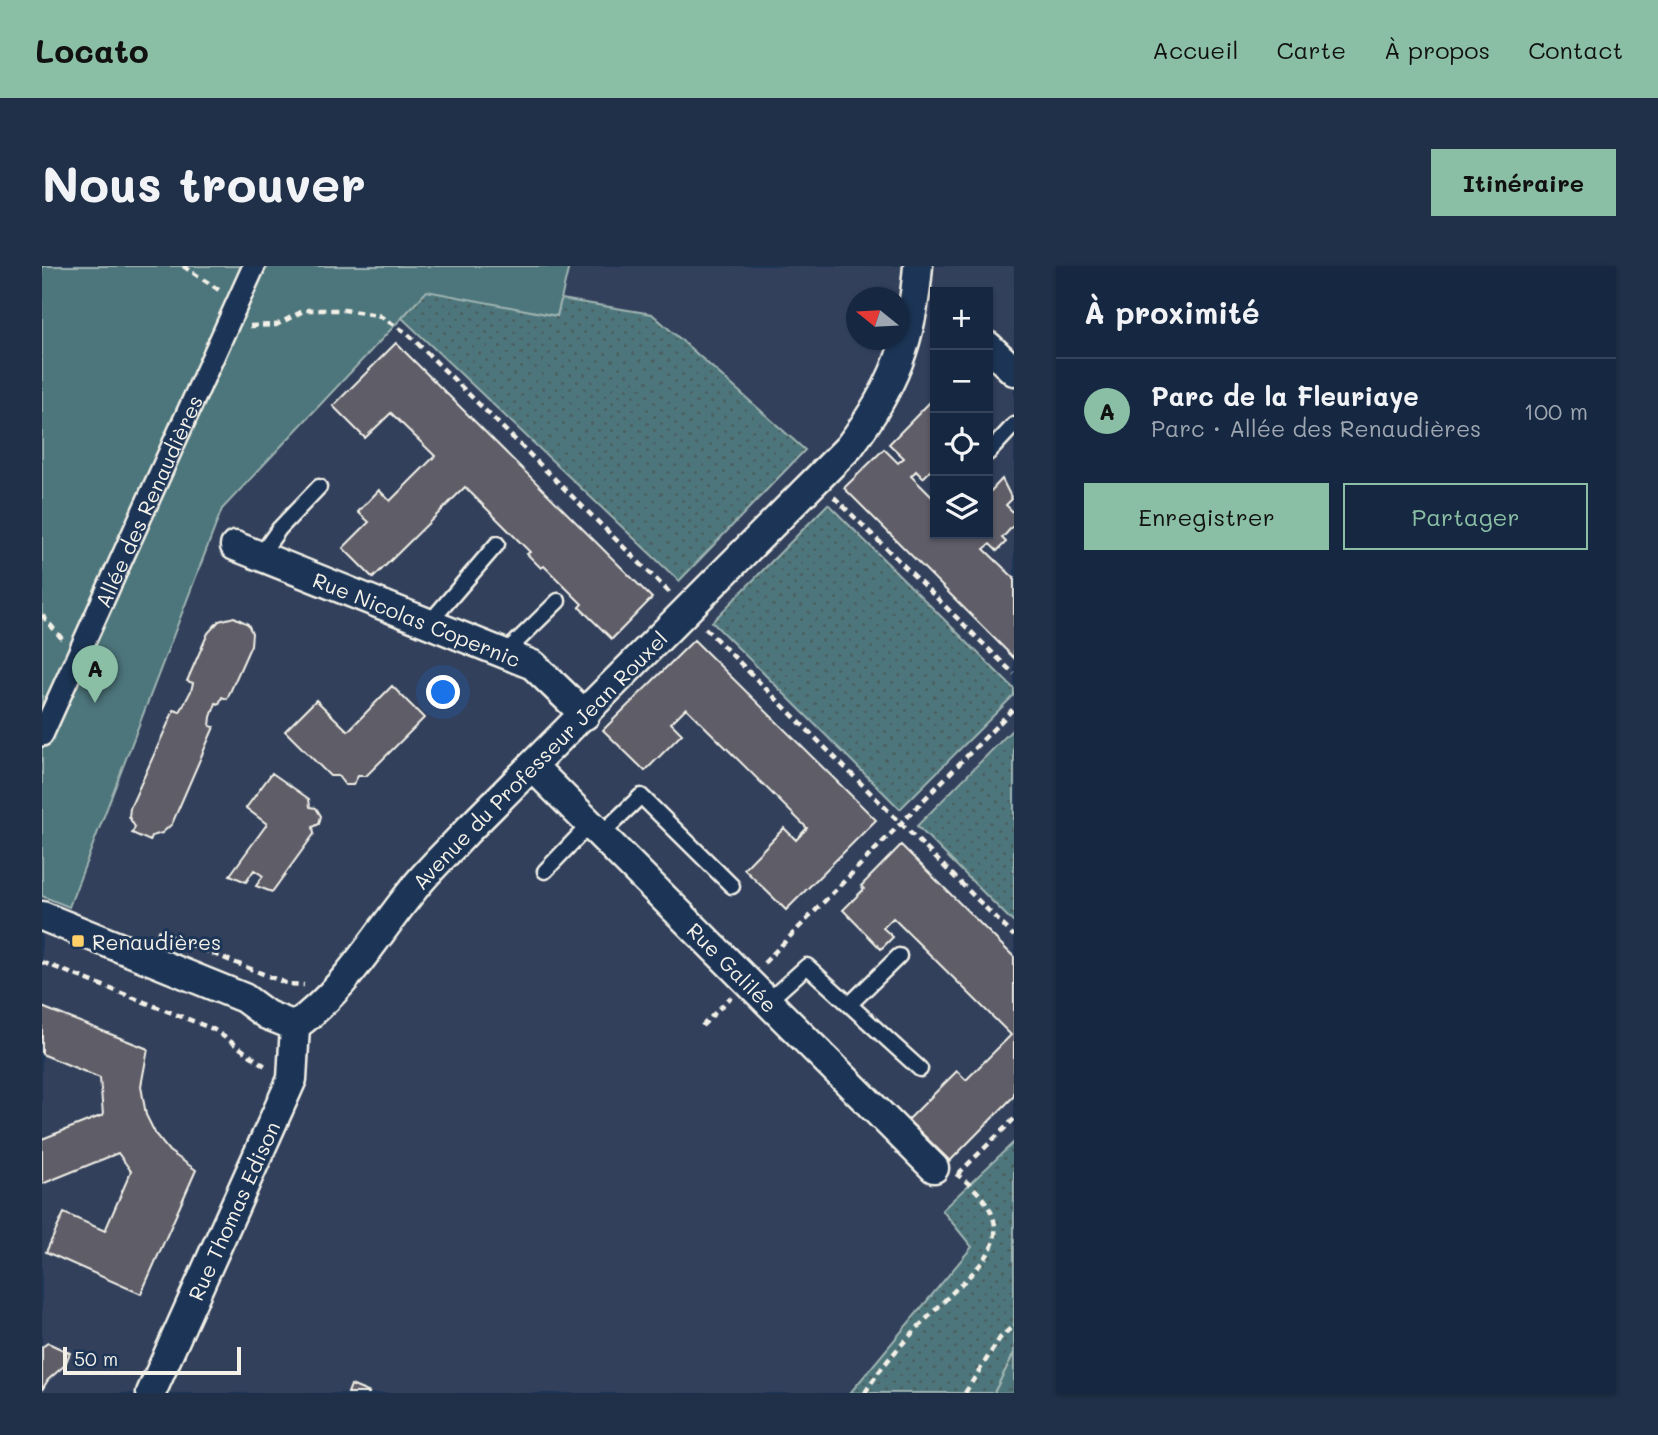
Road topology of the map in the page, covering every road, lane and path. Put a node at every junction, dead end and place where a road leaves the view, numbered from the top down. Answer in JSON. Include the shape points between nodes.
{"nodes":[{"id":1,"x":183,"y":266,"type":"edge"},
{"id":2,"x":254,"y":266,"type":"edge"},
{"id":3,"x":918,"y":266,"type":"edge"},
{"id":4,"x":238,"y":301,"type":"junction"},
{"id":5,"x":923,"y":324,"type":"edge"},
{"id":6,"x":227,"y":326,"type":"junction"},
{"id":7,"x":992,"y":350,"type":"edge"},
{"id":8,"x":1014,"y":371,"type":"edge"},
{"id":9,"x":1014,"y":425,"type":"edge"},
{"id":10,"x":993,"y":448,"type":"edge"},
{"id":11,"x":816,"y":480,"type":"junction"},
{"id":12,"x":319,"y":487,"type":"dead end"},
{"id":13,"x":497,"y":544,"type":"dead end"},
{"id":14,"x":247,"y":551,"type":"joint"},
{"id":15,"x":558,"y":601,"type":"dead end"},
{"id":16,"x":687,"y":610,"type":"junction"},
{"id":17,"x":430,"y":622,"type":"junction"},
{"id":18,"x":506,"y":652,"type":"junction"},
{"id":19,"x":1014,"y":674,"type":"edge"},
{"id":20,"x":1014,"y":708,"type":"edge"},
{"id":21,"x":585,"y":715,"type":"junction"},
{"id":22,"x":42,"y":735,"type":"edge"},
{"id":23,"x":532,"y":766,"type":"junction"},
{"id":24,"x":901,"y":823,"type":"junction"},
{"id":25,"x":594,"y":831,"type":"junction"},
{"id":26,"x":545,"y":871,"type":"dead end"},
{"id":27,"x":732,"y":886,"type":"dead end"},
{"id":28,"x":42,"y":916,"type":"edge"},
{"id":29,"x":1014,"y":936,"type":"edge"},
{"id":30,"x":898,"y":956,"type":"dead end"},
{"id":31,"x":42,"y":962,"type":"edge"},
{"id":32,"x":747,"y":980,"type":"junction"},
{"id":33,"x":768,"y":1001,"type":"junction"},
{"id":34,"x":851,"y":1003,"type":"junction"},
{"id":35,"x":296,"y":1026,"type":"junction"},
{"id":36,"x":702,"y":1026,"type":"dead end"},
{"id":37,"x":920,"y":1069,"type":"dead end"},
{"id":38,"x":292,"y":1079,"type":"junction"},
{"id":39,"x":1014,"y":1119,"type":"edge"},
{"id":40,"x":946,"y":1171,"type":"junction"},
{"id":41,"x":1014,"y":1325,"type":"edge"},
{"id":42,"x":151,"y":1393,"type":"edge"},
{"id":43,"x":865,"y":1393,"type":"edge"},
{"id":44,"x":965,"y":1393,"type":"edge"}],
"edges":[{"from":1,"to":4,"type":"path"},
{"from":2,"to":4,"type":"street","name":"Allée des Renaudières"},
{"from":3,"to":5,"type":"street","name":"Avenue du Professeur Jean Rouxel"},
{"from":4,"to":6,"type":"street","name":"Allée des Renaudières"},
{"from":5,"to":11,"type":"street","name":"Avenue du Professeur Jean Rouxel","via":[[880,404],[849,447]]},
{"from":6,"to":16,"type":"path","via":[[276,325],[305,310],[378,315],[407,333]]},
{"from":6,"to":22,"type":"street","name":"Allée des Renaudières"},
{"from":7,"to":8,"type":"street"},
{"from":9,"to":10,"type":"lane"},
{"from":11,"to":16,"type":"street","name":"Avenue du Professeur Jean Rouxel"},
{"from":11,"to":19,"type":"path"},
{"from":12,"to":14,"type":"lane","via":[[279,529]]},
{"from":13,"to":17,"type":"lane"},
{"from":14,"to":17,"type":"street","name":"Rue Nicolas Copernic"},
{"from":15,"to":18,"type":"lane"},
{"from":16,"to":21,"type":"street","name":"Avenue du Professeur Jean Rouxel"},
{"from":16,"to":24,"type":"path"},
{"from":17,"to":18,"type":"street","name":"Rue Nicolas Copernic"},
{"from":18,"to":21,"type":"street","name":"Rue Nicolas Copernic","via":[[533,664]]},
{"from":20,"to":24,"type":"path"},
{"from":21,"to":23,"type":"street","name":"Avenue du Professeur Jean Rouxel"},
{"from":23,"to":25,"type":"street","name":"Rue Galilée"},
{"from":23,"to":35,"type":"street","name":"Avenue du Professeur Jean Rouxel","via":[[414,888],[347,979]]},
{"from":24,"to":29,"type":"path"},
{"from":24,"to":32,"type":"path"},
{"from":25,"to":26,"type":"lane"},
{"from":25,"to":27,"type":"lane","via":[[641,796]]},
{"from":25,"to":32,"type":"street","name":"Rue Galilée"},
{"from":28,"to":35,"type":"street","via":[[244,998],[267,1015]]},
{"from":30,"to":34,"type":"lane"},
{"from":31,"to":38,"type":"path","via":[[213,1029]]},
{"from":32,"to":33,"type":"street","name":"Rue Galilée"},
{"from":32,"to":36,"type":"path"},
{"from":33,"to":34,"type":"lane","via":[[807,966]]},
{"from":33,"to":40,"type":"street","name":"Rue Galilée"},
{"from":34,"to":37,"type":"lane"},
{"from":35,"to":38,"type":"street","name":"Rue Thomas Edison"},
{"from":38,"to":42,"type":"street","name":"Rue Thomas Edison"},
{"from":39,"to":40,"type":"path"},
{"from":40,"to":43,"type":"path","via":[[994,1214],[994,1239],[984,1260],[890,1358]]},
{"from":41,"to":44,"type":"path","via":[[1000,1338]]}]}
